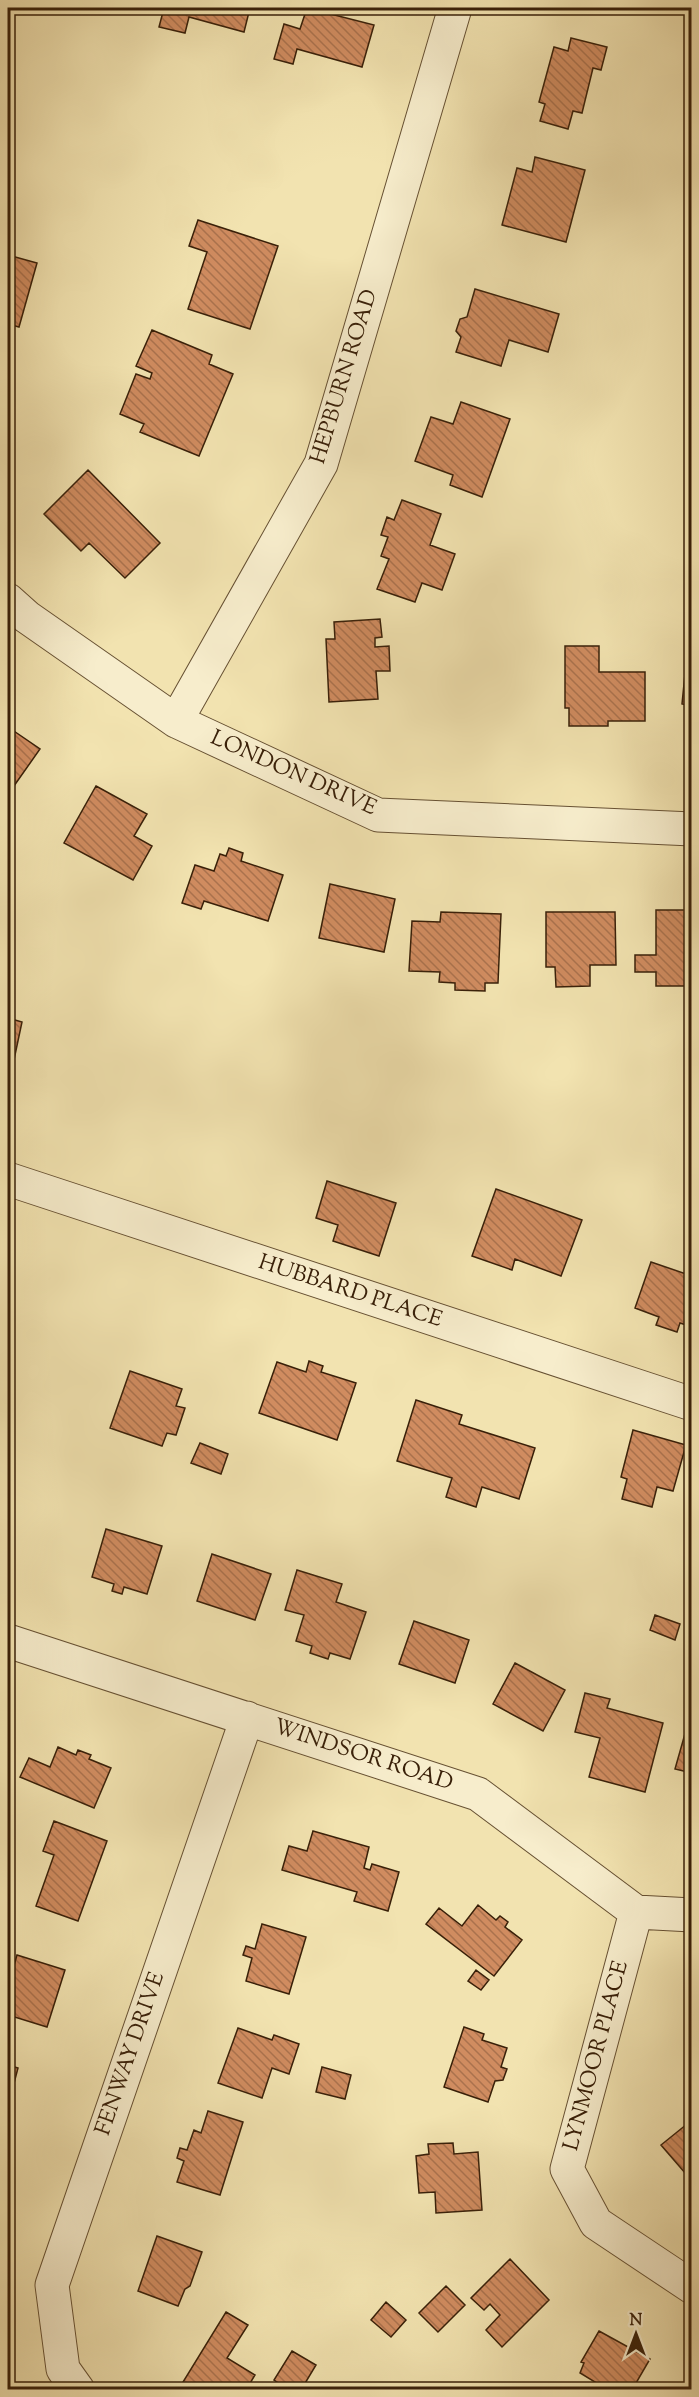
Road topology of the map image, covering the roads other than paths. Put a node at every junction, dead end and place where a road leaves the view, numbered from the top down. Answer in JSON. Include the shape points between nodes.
{"nodes":[{"id":1,"x":455,"y":8,"type":"edge"},
{"id":2,"x":8,"y":600,"type":"edge"},
{"id":3,"x":177,"y":721,"type":"junction"},
{"id":4,"x":692,"y":829,"type":"edge"},
{"id":5,"x":8,"y":1179,"type":"edge"},
{"id":6,"x":692,"y":1404,"type":"edge"},
{"id":7,"x":8,"y":1641,"type":"edge"},
{"id":8,"x":247,"y":1718,"type":"junction"},
{"id":9,"x":636,"y":1912,"type":"junction"},
{"id":10,"x":692,"y":1915,"type":"edge"},
{"id":11,"x":692,"y":2287,"type":"edge"},
{"id":12,"x":78,"y":2390,"type":"edge"}],
"edges":[{"from":1,"to":3,"type":"street","name":"HEPBURN ROAD","via":[[321,464]]},
{"from":2,"to":3,"type":"street","name":"LONDON DRIVE"},
{"from":3,"to":4,"type":"street","name":"LONDON DRIVE","via":[[378,815]]},
{"from":5,"to":6,"type":"street","name":"HUBBARD PLACE"},
{"from":7,"to":8,"type":"street","name":"WINDSOR ROAD"},
{"from":8,"to":9,"type":"street","name":"WINDSOR ROAD","via":[[478,1794]]},
{"from":8,"to":12,"type":"street","name":"FENWAY DRIVE","via":[[52,2286],[63,2369]]},
{"from":9,"to":10,"type":"street"},
{"from":9,"to":11,"type":"street","name":"LYNMOOR PLACE","via":[[567,2169],[596,2223]]}]}
